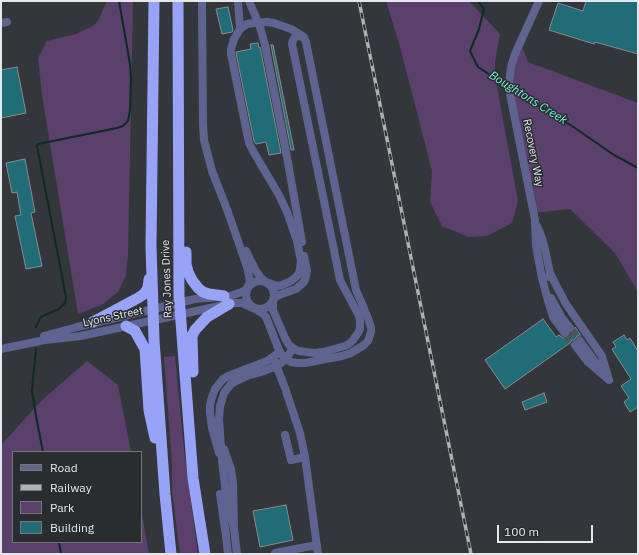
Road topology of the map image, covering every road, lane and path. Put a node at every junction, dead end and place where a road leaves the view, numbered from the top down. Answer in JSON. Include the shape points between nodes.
{"nodes":[{"id":1,"x":154,"y":1,"type":"edge"},
{"id":2,"x":178,"y":1,"type":"edge"},
{"id":3,"x":202,"y":1,"type":"edge"},
{"id":4,"x":238,"y":1,"type":"edge"},
{"id":5,"x":249,"y":1,"type":"edge"},
{"id":6,"x":539,"y":1,"type":"edge"},
{"id":7,"x":258,"y":22,"type":"junction"},
{"id":8,"x":240,"y":29,"type":"junction"},
{"id":9,"x":304,"y":38,"type":"junction"},
{"id":10,"x":178,"y":168,"type":"junction"},
{"id":11,"x":228,"y":212,"type":"junction"},
{"id":12,"x":546,"y":268,"type":"junction"},
{"id":13,"x":152,"y":269,"type":"junction"},
{"id":14,"x":354,"y":279,"type":"junction"},
{"id":15,"x":267,"y":282,"type":"junction"},
{"id":16,"x":340,"y":283,"type":"junction"},
{"id":17,"x":248,"y":288,"type":"junction"},
{"id":18,"x":226,"y":300,"type":"junction"},
{"id":19,"x":274,"y":300,"type":"junction"},
{"id":20,"x":180,"y":302,"type":"junction"},
{"id":21,"x":254,"y":308,"type":"junction"},
{"id":22,"x":180,"y":314,"type":"junction"},
{"id":23,"x":153,"y":315,"type":"junction"},
{"id":24,"x":91,"y":323,"type":"junction"},
{"id":25,"x":126,"y":326,"type":"junction"},
{"id":26,"x":577,"y":343,"type":"tunnel mouth"},
{"id":27,"x":1,"y":345,"type":"edge"},
{"id":28,"x":293,"y":348,"type":"junction"},
{"id":29,"x":1,"y":349,"type":"edge"},
{"id":30,"x":276,"y":354,"type":"junction"},
{"id":31,"x":286,"y":359,"type":"junction"},
{"id":32,"x":276,"y":366,"type":"junction"},
{"id":33,"x":285,"y":435,"type":"dead end"},
{"id":34,"x":218,"y":439,"type":"junction"},
{"id":35,"x":305,"y":457,"type":"junction"},
{"id":36,"x":193,"y":478,"type":"junction"},
{"id":37,"x":165,"y":494,"type":"junction"},
{"id":38,"x":226,"y":502,"type":"junction"},
{"id":39,"x":234,"y":529,"type":"junction"},
{"id":40,"x":225,"y":530,"type":"junction"},
{"id":41,"x":317,"y":545,"type":"junction"},
{"id":42,"x":171,"y":554,"type":"edge"},
{"id":43,"x":205,"y":554,"type":"edge"},
{"id":44,"x":228,"y":554,"type":"edge"},
{"id":45,"x":237,"y":554,"type":"edge"},
{"id":46,"x":276,"y":554,"type":"edge"},
{"id":47,"x":318,"y":554,"type":"edge"}],
"edges":[{"from":1,"to":13,"type":"highway","name":"Ray Jones Drive"},
{"from":2,"to":10,"type":"highway","name":"Ray Jones Drive"},
{"from":3,"to":11,"type":"street","via":[[204,140],[212,171]]},
{"from":4,"to":8,"type":"street"},
{"from":5,"to":7,"type":"street"},
{"from":6,"to":12,"type":"street","name":"Recovery Way","via":[[513,58],[509,84]]},
{"from":7,"to":8,"type":"street","via":[[247,24]]},
{"from":7,"to":9,"type":"street","via":[[284,26]]},
{"from":7,"to":19,"type":"street","via":[[267,52],[307,271],[304,282],[299,287],[279,295]]},
{"from":8,"to":15,"type":"street","via":[[230,54],[250,143],[287,212],[301,261],[299,273],[291,281],[277,286]]},
{"from":9,"to":14,"type":"street"},
{"from":9,"to":16,"type":"street","via":[[296,37],[292,44]]},
{"from":10,"to":18,"type":"highway","via":[[185,193],[188,272],[203,292]]},
{"from":10,"to":20,"type":"highway","name":"Ray Jones Drive"},
{"from":11,"to":15,"type":"street","via":[[256,271]]},
{"from":11,"to":17,"type":"street","via":[[248,271]]},
{"from":12,"to":12,"type":"street","via":[[551,298],[567,331],[553,317]]},
{"from":12,"to":26,"type":"street","via":[[566,304],[602,356],[609,380],[588,362]]},
{"from":13,"to":23,"type":"highway","name":"Ray Jones Drive"},
{"from":13,"to":24,"type":"highway","via":[[144,294]]},
{"from":14,"to":16,"type":"street","via":[[348,287]]},
{"from":14,"to":31,"type":"street","via":[[371,328],[370,337],[364,345],[342,356],[305,363]]},
{"from":15,"to":17,"type":"street","via":[[256,281]]},
{"from":15,"to":19,"type":"street","via":[[274,290]]},
{"from":16,"to":28,"type":"street","via":[[359,316],[360,329],[356,336],[345,346],[323,352],[305,352]]},
{"from":17,"to":18,"type":"street","name":"Lyons Street"},
{"from":17,"to":21,"type":"street","via":[[247,301]]},
{"from":18,"to":20,"type":"street","name":"Lyons Street","via":[[195,298]]},
{"from":18,"to":21,"type":"street","name":"Lyons Street"},
{"from":18,"to":22,"type":"street","name":"Lyons Street"},
{"from":18,"to":36,"type":"highway","via":[[207,317],[192,336],[197,445]]},
{"from":19,"to":21,"type":"street","via":[[264,309]]},
{"from":19,"to":28,"type":"street","via":[[273,310],[285,338]]},
{"from":20,"to":22,"type":"highway","name":"Ray Jones Drive"},
{"from":20,"to":23,"type":"street","name":"Lyons Street"},
{"from":21,"to":30,"type":"street","via":[[266,317]]},
{"from":22,"to":23,"type":"street","name":"Lyons Street"},
{"from":22,"to":36,"type":"highway","name":"Ray Jones Drive"},
{"from":23,"to":24,"type":"street","name":"Lyons Street"},
{"from":23,"to":25,"type":"street","name":"Lyons Street"},
{"from":23,"to":37,"type":"highway","name":"Ray Jones Drive"},
{"from":24,"to":27,"type":"street","name":"Lyons Street"},
{"from":25,"to":29,"type":"street","name":"Lyons Street"},
{"from":25,"to":37,"type":"highway","via":[[135,331],[145,349],[149,410]]},
{"from":28,"to":30,"type":"street"},
{"from":28,"to":31,"type":"street"},
{"from":30,"to":31,"type":"street"},
{"from":30,"to":32,"type":"street"},
{"from":30,"to":34,"type":"street","via":[[267,361],[228,376],[218,384],[210,406],[212,428]]},
{"from":31,"to":32,"type":"street"},
{"from":32,"to":34,"type":"street","via":[[242,378],[227,388],[220,406]]},
{"from":32,"to":35,"type":"street","via":[[294,413]]},
{"from":33,"to":35,"type":"street","via":[[291,460]]},
{"from":34,"to":38,"type":"street"},
{"from":34,"to":39,"type":"street","via":[[232,476]]},
{"from":34,"to":40,"type":"street"},
{"from":35,"to":41,"type":"street"},
{"from":36,"to":43,"type":"highway","name":"Ray Jones Drive"},
{"from":37,"to":42,"type":"highway","name":"Ray Jones Drive"},
{"from":38,"to":39,"type":"street"},
{"from":38,"to":40,"type":"street"},
{"from":39,"to":45,"type":"street"},
{"from":40,"to":44,"type":"street"},
{"from":41,"to":46,"type":"street","via":[[275,552]]},
{"from":41,"to":47,"type":"street"}]}
